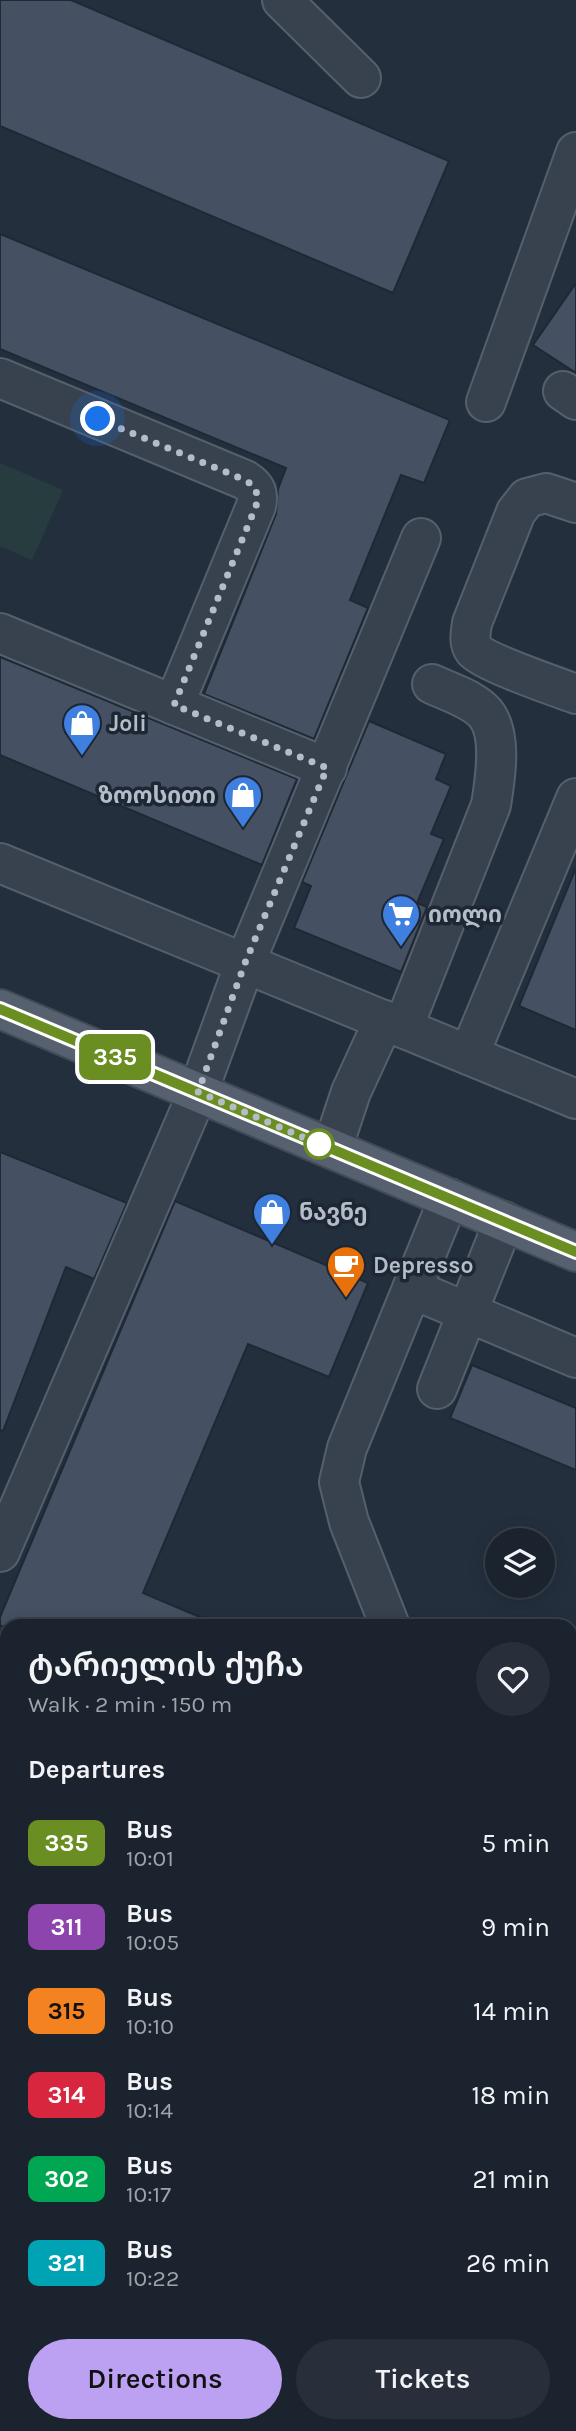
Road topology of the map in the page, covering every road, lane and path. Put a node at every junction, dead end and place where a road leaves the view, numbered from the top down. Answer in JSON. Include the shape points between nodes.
{"nodes":[{"id":1,"x":282,"y":0,"type":"edge"},
{"id":2,"x":360,"y":78,"type":"dead end"},
{"id":3,"x":576,"y":152,"type":"edge"},
{"id":4,"x":0,"y":378,"type":"edge"},
{"id":5,"x":486,"y":402,"type":"dead end"},
{"id":6,"x":576,"y":503,"type":"edge"},
{"id":7,"x":421,"y":538,"type":"dead end"},
{"id":8,"x":0,"y":633,"type":"edge"},
{"id":9,"x":432,"y":684,"type":"dead end"},
{"id":10,"x":576,"y":694,"type":"edge"},
{"id":11,"x":174,"y":705,"type":"junction"},
{"id":12,"x":327,"y":768,"type":"junction"},
{"id":13,"x":576,"y":798,"type":"edge"},
{"id":14,"x":0,"y":863,"type":"edge"},
{"id":15,"x":245,"y":963,"type":"junction"},
{"id":16,"x":0,"y":1009,"type":"edge"},
{"id":17,"x":393,"y":1024,"type":"junction"},
{"id":18,"x":469,"y":1055,"type":"junction"},
{"id":19,"x":198,"y":1092,"type":"junction"},
{"id":20,"x":576,"y":1099,"type":"edge"},
{"id":21,"x":332,"y":1149,"type":"junction"},
{"id":22,"x":449,"y":1198,"type":"junction"},
{"id":23,"x":504,"y":1221,"type":"junction"},
{"id":24,"x":576,"y":1252,"type":"edge"},
{"id":25,"x":412,"y":1289,"type":"junction"},
{"id":26,"x":468,"y":1311,"type":"junction"},
{"id":27,"x":576,"y":1358,"type":"edge"},
{"id":28,"x":437,"y":1389,"type":"dead end"},
{"id":29,"x":0,"y":1552,"type":"edge"},
{"id":30,"x":387,"y":1619,"type":"edge"}],
"edges":[{"from":1,"to":2,"type":"street"},
{"from":3,"to":5,"type":"street"},
{"from":4,"to":11,"type":"street","via":[[254,486],[256,506]]},
{"from":6,"to":10,"type":"street","via":[[546,493],[527,498],[516,512],[472,623],[470,639],[475,651],[489,659]]},
{"from":7,"to":12,"type":"street"},
{"from":8,"to":11,"type":"street"},
{"from":9,"to":17,"type":"street","via":[[485,713],[493,730],[496,769],[491,805]]},
{"from":11,"to":12,"type":"street"},
{"from":12,"to":15,"type":"street"},
{"from":13,"to":18,"type":"street"},
{"from":14,"to":15,"type":"street"},
{"from":15,"to":17,"type":"street"},
{"from":15,"to":19,"type":"street"},
{"from":16,"to":19,"type":"main road"},
{"from":17,"to":18,"type":"street"},
{"from":17,"to":21,"type":"street","via":[[351,1092]]},
{"from":18,"to":20,"type":"street"},
{"from":19,"to":21,"type":"main road"},
{"from":19,"to":29,"type":"street"},
{"from":21,"to":22,"type":"main road"},
{"from":22,"to":23,"type":"main road"},
{"from":22,"to":25,"type":"street"},
{"from":23,"to":24,"type":"main road"},
{"from":23,"to":26,"type":"street"},
{"from":25,"to":26,"type":"street"},
{"from":25,"to":30,"type":"street","via":[[346,1448],[339,1482],[348,1521]]},
{"from":26,"to":27,"type":"street"},
{"from":26,"to":28,"type":"street"}]}
